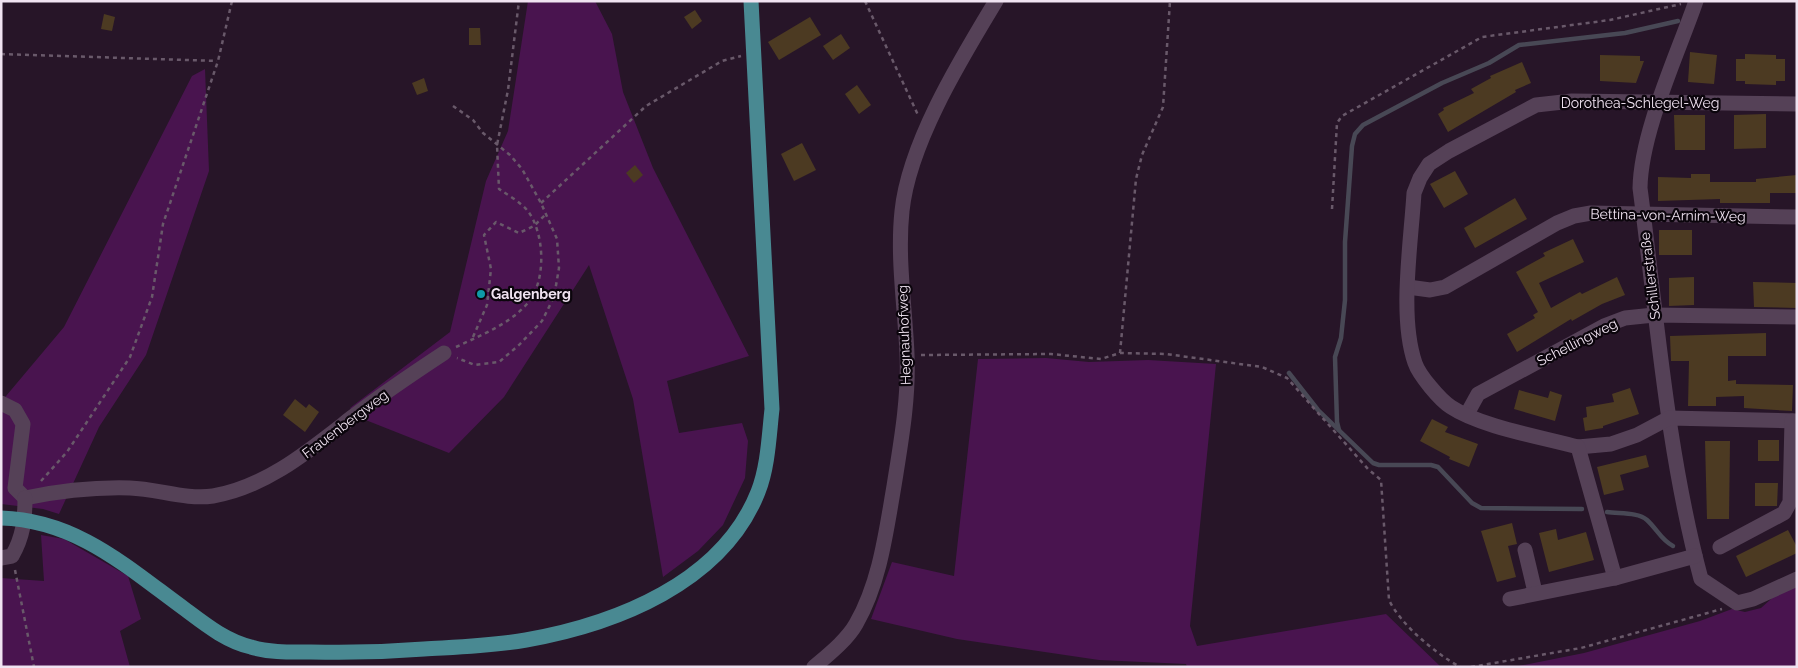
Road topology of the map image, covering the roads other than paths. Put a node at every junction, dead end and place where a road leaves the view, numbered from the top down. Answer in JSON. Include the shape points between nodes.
{"nodes":[{"id":1,"x":752,"y":1,"type":"edge"},
{"id":2,"x":996,"y":1,"type":"edge"},
{"id":3,"x":1695,"y":3,"type":"edge"},
{"id":4,"x":1660,"y":102,"type":"junction"},
{"id":5,"x":1797,"y":104,"type":"edge"},
{"id":6,"x":1643,"y":214,"type":"junction"},
{"id":7,"x":1797,"y":217,"type":"edge"},
{"id":8,"x":1408,"y":287,"type":"junction"},
{"id":9,"x":1654,"y":315,"type":"junction"},
{"id":10,"x":1797,"y":317,"type":"edge"},
{"id":11,"x":444,"y":352,"type":"road end"},
{"id":12,"x":1,"y":403,"type":"edge"},
{"id":13,"x":1467,"y":414,"type":"junction"},
{"id":14,"x":1669,"y":418,"type":"junction"},
{"id":15,"x":1794,"y":421,"type":"edge"},
{"id":16,"x":1578,"y":447,"type":"junction"},
{"id":17,"x":25,"y":498,"type":"junction"},
{"id":18,"x":1,"y":518,"type":"edge"},
{"id":19,"x":25,"y":518,"type":"junction"},
{"id":20,"x":1720,"y":547,"type":"dead end"},
{"id":21,"x":1524,"y":550,"type":"dead end"},
{"id":22,"x":1695,"y":556,"type":"junction"},
{"id":23,"x":7,"y":557,"type":"edge"},
{"id":24,"x":1615,"y":578,"type":"junction"},
{"id":25,"x":1797,"y":579,"type":"edge"},
{"id":26,"x":1536,"y":592,"type":"junction"},
{"id":27,"x":1510,"y":599,"type":"dead end"},
{"id":28,"x":814,"y":667,"type":"edge"}],
"edges":[{"from":1,"to":19,"type":"main road","via":[[772,409],[768,448],[758,492],[730,540],[670,590],[630,610],[526,640],[376,653],[287,652],[251,648],[218,634],[123,562],[64,529]]},
{"from":2,"to":28,"type":"street","name":"Hegnauhofweg","via":[[927,125],[912,166],[902,210],[902,291],[907,356],[904,425],[886,533],[876,576],[855,626]]},
{"from":3,"to":4,"type":"street","name":"Schillerstraße"},
{"from":4,"to":5,"type":"street","name":"Dorothea-Schlegel-Weg"},
{"from":4,"to":6,"type":"street","name":"Schillerstraße","via":[[1640,173]]},
{"from":4,"to":8,"type":"street","name":"Dorothea-Schlegel-Weg","via":[[1572,100],[1536,105],[1429,164],[1414,193]]},
{"from":6,"to":7,"type":"street","name":"Bettina-von-Arnim-Weg"},
{"from":6,"to":8,"type":"street","name":"Bettina-von-Arnim-Weg","via":[[1591,213],[1574,216],[1445,287],[1430,290]]},
{"from":6,"to":9,"type":"street","name":"Schillerstraße"},
{"from":8,"to":13,"type":"street","name":"Dorothea-Schlegel-Weg","via":[[1407,329],[1415,365],[1439,397]]},
{"from":9,"to":10,"type":"street","name":"Schellingweg"},
{"from":9,"to":13,"type":"street","name":"Schellingweg","via":[[1626,318],[1604,326],[1478,394]]},
{"from":9,"to":14,"type":"street","name":"Schillerstraße"},
{"from":11,"to":17,"type":"street","name":"Frauenbergweg","via":[[308,453],[235,491],[212,496],[131,488],[54,492]]},
{"from":12,"to":17,"type":"street","via":[[15,410],[23,424],[15,488]]},
{"from":13,"to":16,"type":"street","name":"Dorothea-Schlegel-Weg"},
{"from":14,"to":15,"type":"street"},
{"from":14,"to":16,"type":"street","via":[[1637,435],[1610,444]]},
{"from":14,"to":22,"type":"street","name":"Schillerstraße"},
{"from":15,"to":20,"type":"street","via":[[1790,502],[1784,513]]},
{"from":16,"to":24,"type":"street"},
{"from":17,"to":19,"type":"street"},
{"from":18,"to":19,"type":"main road"},
{"from":19,"to":23,"type":"street","via":[[20,542]]},
{"from":21,"to":26,"type":"street"},
{"from":22,"to":24,"type":"street"},
{"from":22,"to":25,"type":"street","name":"Schillerstraße","via":[[1701,579],[1737,604]]},
{"from":24,"to":26,"type":"street"},
{"from":26,"to":27,"type":"street"}]}
